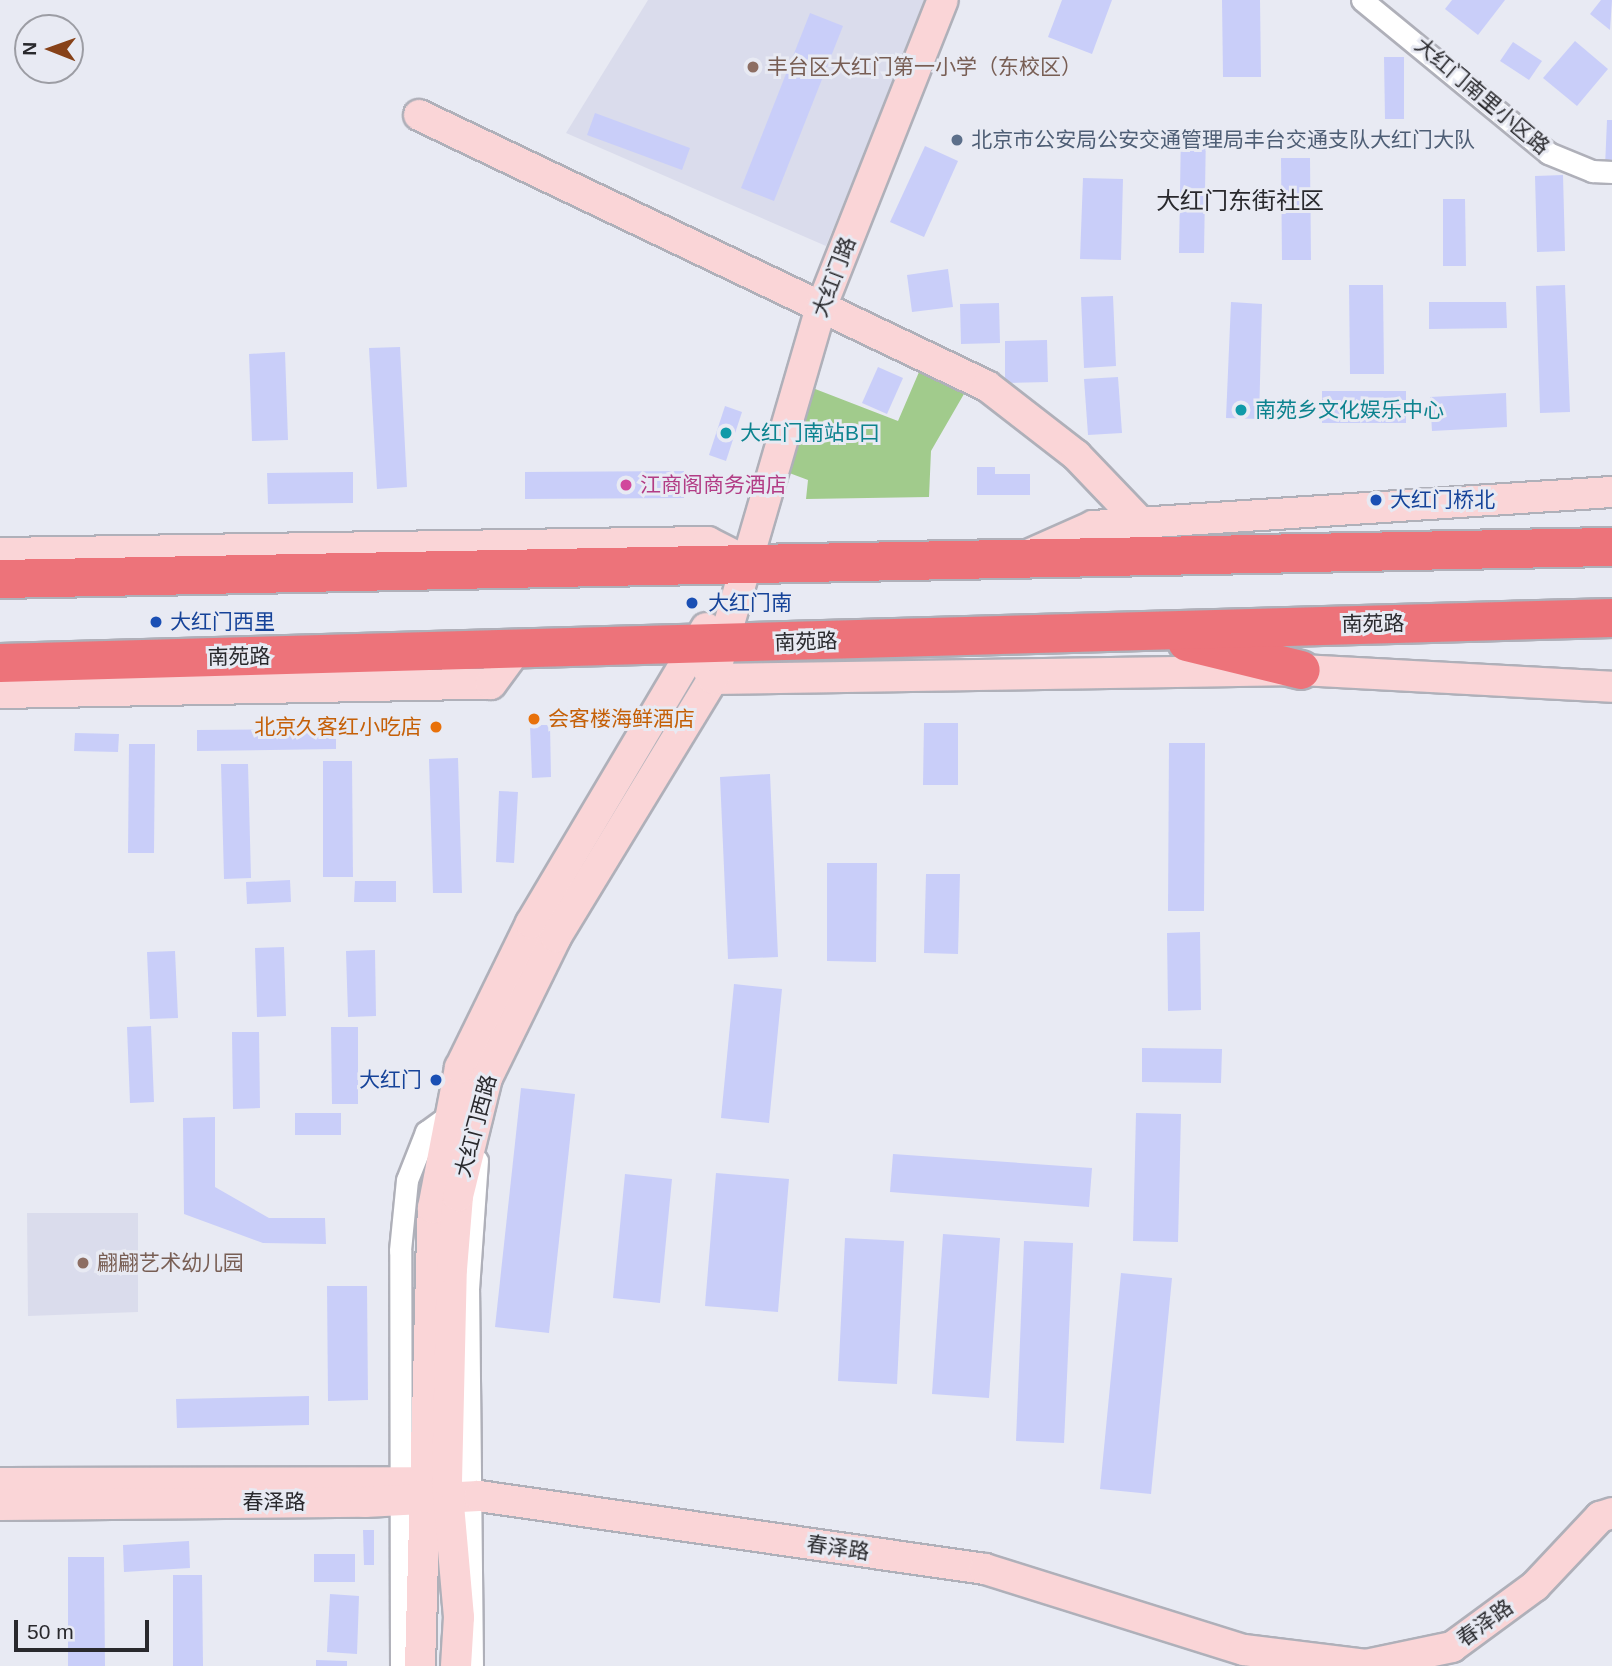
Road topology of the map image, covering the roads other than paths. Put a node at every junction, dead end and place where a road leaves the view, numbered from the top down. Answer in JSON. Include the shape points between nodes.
{"nodes":[{"id":1,"x":943,"y":0,"type":"edge"},
{"id":2,"x":1362,"y":0,"type":"edge"},
{"id":3,"x":419,"y":115,"type":"dead end"},
{"id":4,"x":1612,"y":172,"type":"edge"},
{"id":5,"x":822,"y":305,"type":"junction"},
{"id":6,"x":1612,"y":492,"type":"edge"},
{"id":7,"x":1142,"y":523,"type":"junction"},
{"id":8,"x":1612,"y":547,"type":"edge"},
{"id":9,"x":150,"y":551,"type":"junction"},
{"id":10,"x":0,"y":553,"type":"edge"},
{"id":11,"x":1023,"y":557,"type":"junction"},
{"id":12,"x":745,"y":561,"type":"junction"},
{"id":13,"x":244,"y":577,"type":"junction"},
{"id":14,"x":0,"y":579,"type":"edge"},
{"id":15,"x":1612,"y":618,"type":"edge"},
{"id":16,"x":1137,"y":629,"type":"junction"},
{"id":17,"x":516,"y":650,"type":"junction"},
{"id":18,"x":710,"y":657,"type":"junction"},
{"id":19,"x":0,"y":663,"type":"edge"},
{"id":20,"x":1301,"y":670,"type":"junction"},
{"id":21,"x":1612,"y":687,"type":"edge"},
{"id":22,"x":0,"y":693,"type":"edge"},
{"id":23,"x":0,"y":1483,"type":"edge"},
{"id":24,"x":435,"y":1490,"type":"junction"},
{"id":25,"x":1612,"y":1499,"type":"edge"},
{"id":26,"x":0,"y":1505,"type":"edge"},
{"id":27,"x":1612,"y":1513,"type":"edge"},
{"id":28,"x":462,"y":1664,"type":"edge"},
{"id":29,"x":401,"y":1666,"type":"edge"},
{"id":30,"x":420,"y":1666,"type":"edge"}],
"edges":[{"from":1,"to":5,"type":"street","name":"大红门路"},
{"from":2,"to":4,"type":"street","name":"大红门南里小区路","via":[[1548,153],[1592,171]]},
{"from":3,"to":5,"type":"street"},
{"from":5,"to":7,"type":"street","via":[[987,386],[1076,455]]},
{"from":5,"to":12,"type":"street","name":"大红门路"},
{"from":6,"to":7,"type":"street"},
{"from":7,"to":11,"type":"street","via":[[1093,526]]},
{"from":8,"to":11,"type":"highway"},
{"from":9,"to":10,"type":"street"},
{"from":9,"to":12,"type":"street","via":[[708,542]]},
{"from":9,"to":13,"type":"street"},
{"from":11,"to":12,"type":"highway"},
{"from":12,"to":13,"type":"highway"},
{"from":12,"to":18,"type":"street","name":"大红门路"},
{"from":13,"to":14,"type":"highway"},
{"from":15,"to":16,"type":"highway","name":"南苑路"},
{"from":16,"to":18,"type":"highway","name":"南苑路"},
{"from":16,"to":20,"type":"highway"},
{"from":17,"to":18,"type":"highway","name":"南苑路"},
{"from":17,"to":19,"type":"highway","name":"南苑路"},
{"from":17,"to":22,"type":"street","via":[[491,684]]},
{"from":18,"to":20,"type":"street"},
{"from":18,"to":24,"type":"street","name":"大红门西路","via":[[519,1005],[482,1099],[458,1196]]},
{"from":18,"to":24,"type":"street","name":"大红门西路","via":[[494,993],[460,1068],[433,1208]]},
{"from":20,"to":21,"type":"street"},
{"from":23,"to":24,"type":"street","name":"春泽路"},
{"from":24,"to":25,"type":"street","name":"春泽路","via":[[740,1517],[987,1557],[1246,1634],[1365,1648],[1446,1629],[1526,1574],[1589,1507]]},
{"from":24,"to":26,"type":"street","name":"春泽路"},
{"from":24,"to":27,"type":"street","name":"春泽路","via":[[985,1569],[1244,1650],[1366,1665],[1452,1647],[1535,1586],[1600,1517]]},
{"from":24,"to":28,"type":"street","name":"大红门西路","via":[[459,1617]]},
{"from":24,"to":29,"type":"street"},
{"from":24,"to":30,"type":"street","name":"大红门西路"}]}
